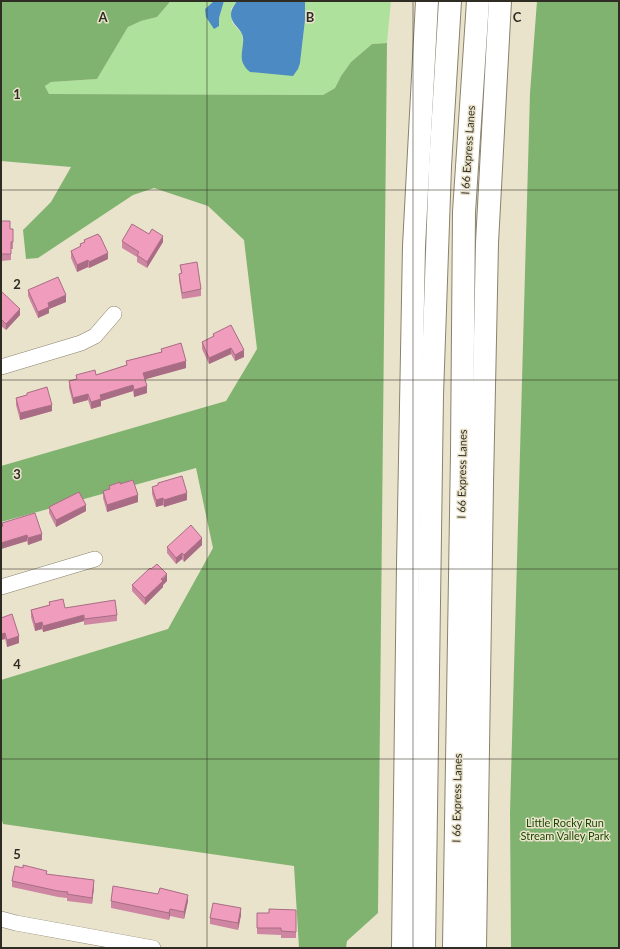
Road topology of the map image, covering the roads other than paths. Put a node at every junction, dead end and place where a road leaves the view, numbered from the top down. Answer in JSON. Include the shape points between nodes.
{"nodes":[{"id":1,"x":427,"y":1,"type":"edge"},
{"id":2,"x":450,"y":1,"type":"edge"},
{"id":3,"x":478,"y":1,"type":"edge"},
{"id":4,"x":500,"y":1,"type":"edge"},
{"id":5,"x":114,"y":314,"type":"dead end"},
{"id":6,"x":1,"y":367,"type":"edge"},
{"id":7,"x":95,"y":558,"type":"dead end"},
{"id":8,"x":1,"y":587,"type":"edge"},
{"id":9,"x":1,"y":919,"type":"edge"},
{"id":10,"x":152,"y":948,"type":"edge"},
{"id":11,"x":403,"y":948,"type":"edge"},
{"id":12,"x":424,"y":948,"type":"edge"},
{"id":13,"x":454,"y":948,"type":"edge"},
{"id":14,"x":475,"y":948,"type":"edge"}],
"edges":[{"from":1,"to":11,"type":"highway","via":[[414,246]]},
{"from":2,"to":12,"type":"highway","via":[[440,166],[432,395]]},
{"from":3,"to":13,"type":"highway","name":"I 66 Express Lanes","via":[[464,212]]},
{"from":4,"to":14,"type":"highway","via":[[487,243]]},
{"from":5,"to":6,"type":"street","via":[[95,336],[81,343]]},
{"from":7,"to":8,"type":"street"},
{"from":9,"to":10,"type":"street"}]}
